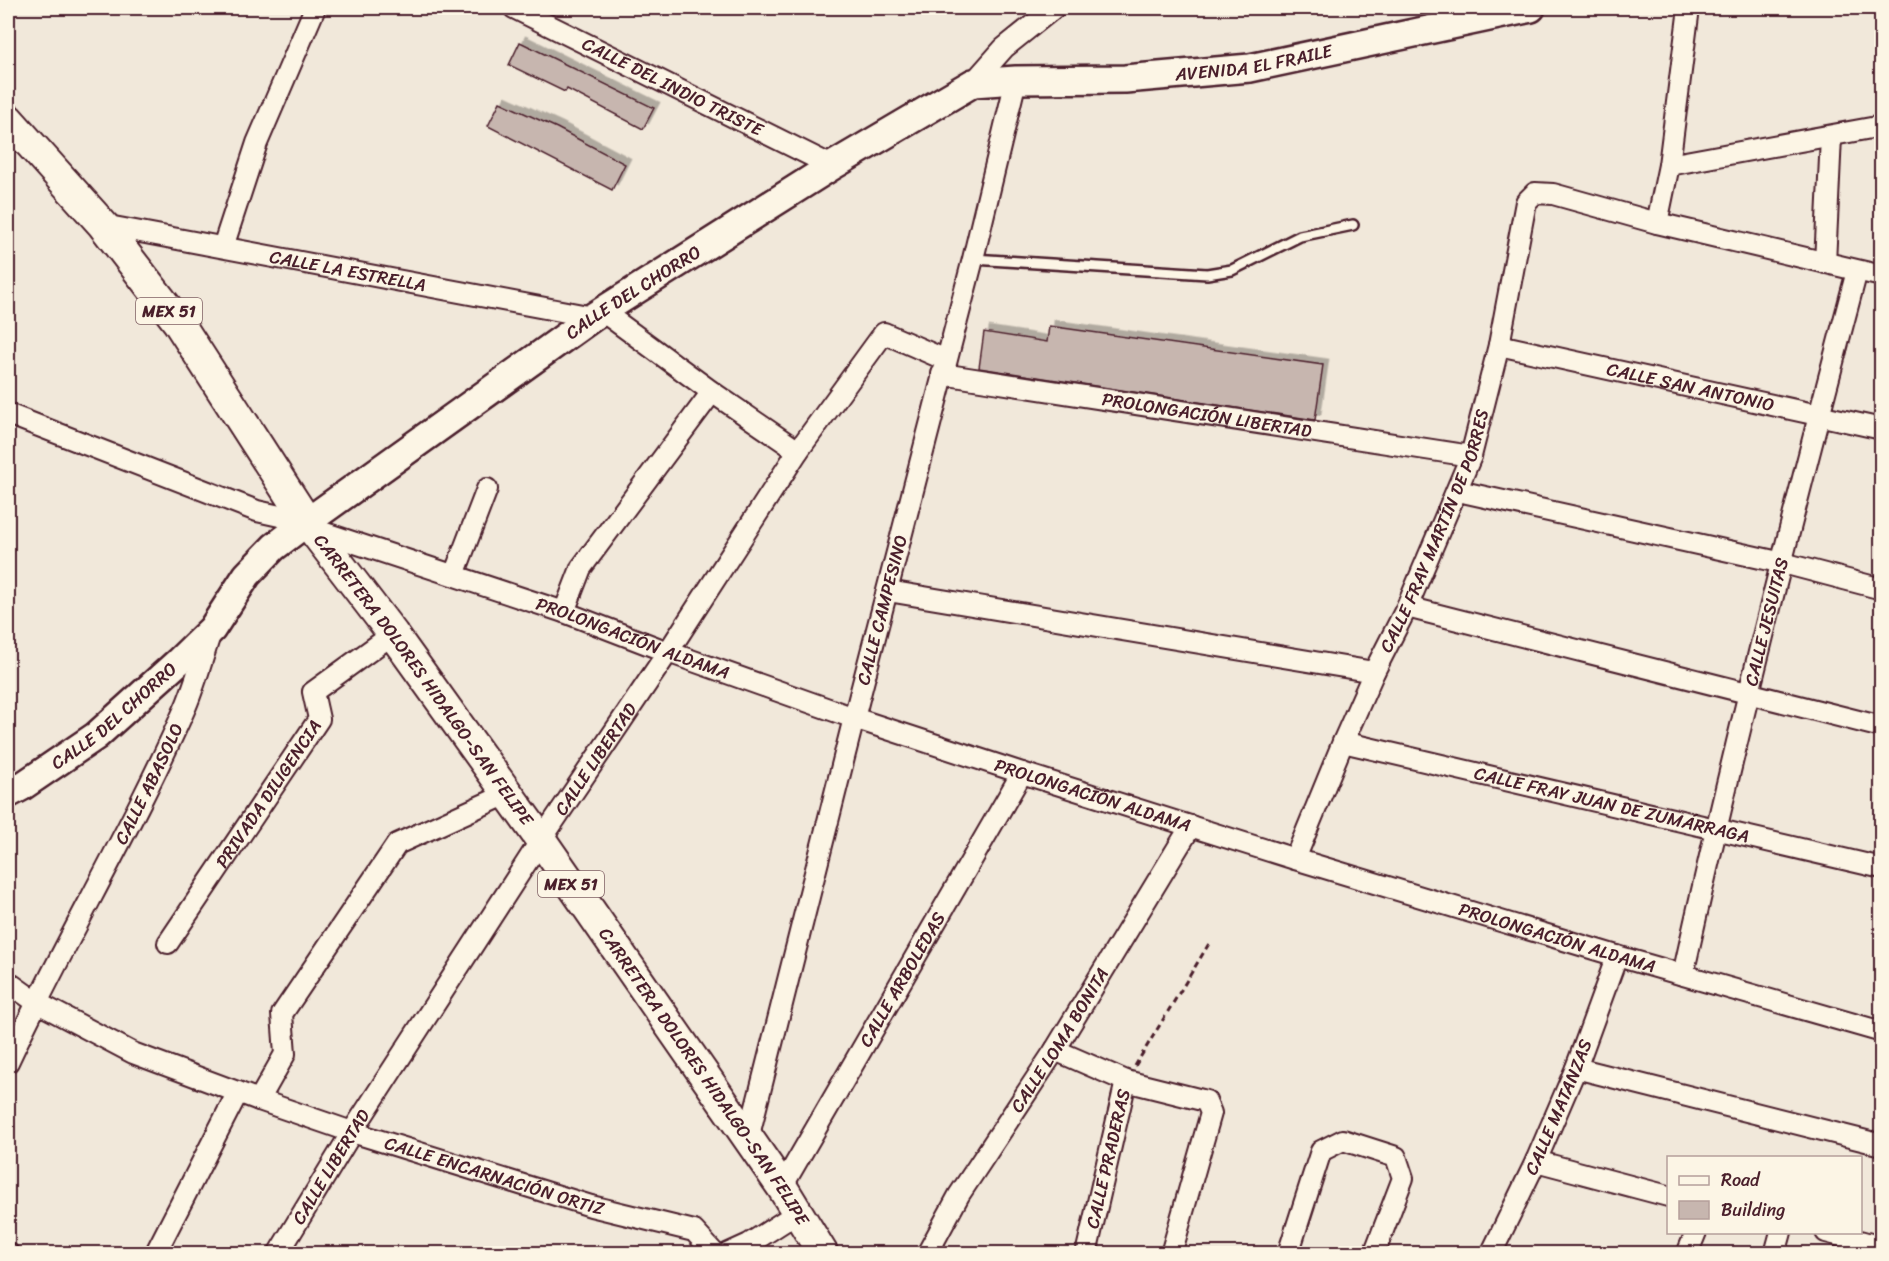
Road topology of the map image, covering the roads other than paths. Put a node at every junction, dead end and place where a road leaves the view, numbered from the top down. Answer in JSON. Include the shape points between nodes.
{"nodes":[{"id":1,"x":315,"y":8,"type":"edge"},
{"id":2,"x":514,"y":8,"type":"edge"},
{"id":3,"x":1054,"y":8,"type":"edge"},
{"id":4,"x":1531,"y":8,"type":"edge"},
{"id":5,"x":1689,"y":8,"type":"edge"},
{"id":6,"x":1016,"y":80,"type":"junction"},
{"id":7,"x":973,"y":83,"type":"junction"},
{"id":8,"x":8,"y":119,"type":"edge"},
{"id":9,"x":1881,"y":126,"type":"edge"},
{"id":10,"x":1831,"y":137,"type":"junction"},
{"id":11,"x":1669,"y":165,"type":"junction"},
{"id":12,"x":832,"y":166,"type":"junction"},
{"id":13,"x":1657,"y":223,"type":"junction"},
{"id":14,"x":103,"y":225,"type":"junction"},
{"id":15,"x":1353,"y":225,"type":"dead end"},
{"id":16,"x":223,"y":247,"type":"junction"},
{"id":17,"x":973,"y":259,"type":"junction"},
{"id":18,"x":1825,"y":263,"type":"junction"},
{"id":19,"x":1857,"y":271,"type":"junction"},
{"id":20,"x":1881,"y":276,"type":"edge"},
{"id":21,"x":598,"y":314,"type":"junction"},
{"id":22,"x":884,"y":333,"type":"joint"},
{"id":23,"x":1499,"y":345,"type":"junction"},
{"id":24,"x":944,"y":367,"type":"junction"},
{"id":25,"x":711,"y":392,"type":"junction"},
{"id":26,"x":8,"y":414,"type":"edge"},
{"id":27,"x":1819,"y":414,"type":"junction"},
{"id":28,"x":1881,"y":429,"type":"edge"},
{"id":29,"x":798,"y":451,"type":"junction"},
{"id":30,"x":1471,"y":456,"type":"junction"},
{"id":31,"x":487,"y":489,"type":"dead end"},
{"id":32,"x":1458,"y":491,"type":"junction"},
{"id":33,"x":309,"y":525,"type":"junction"},
{"id":34,"x":1783,"y":563,"type":"junction"},
{"id":35,"x":454,"y":575,"type":"junction"},
{"id":36,"x":1881,"y":589,"type":"edge"},
{"id":37,"x":888,"y":591,"type":"junction"},
{"id":38,"x":1407,"y":607,"type":"junction"},
{"id":39,"x":564,"y":612,"type":"junction"},
{"id":40,"x":212,"y":629,"type":"junction"},
{"id":41,"x":393,"y":634,"type":"junction"},
{"id":42,"x":668,"y":652,"type":"junction"},
{"id":43,"x":1374,"y":672,"type":"junction"},
{"id":44,"x":1749,"y":693,"type":"junction"},
{"id":45,"x":854,"y":718,"type":"junction"},
{"id":46,"x":1881,"y":727,"type":"edge"},
{"id":47,"x":1343,"y":742,"type":"junction"},
{"id":48,"x":1022,"y":773,"type":"junction"},
{"id":49,"x":8,"y":794,"type":"edge"},
{"id":50,"x":507,"y":794,"type":"junction"},
{"id":51,"x":1191,"y":826,"type":"junction"},
{"id":52,"x":1716,"y":828,"type":"junction"},
{"id":53,"x":541,"y":840,"type":"junction"},
{"id":54,"x":1295,"y":859,"type":"junction"},
{"id":55,"x":1881,"y":868,"type":"edge"},
{"id":56,"x":168,"y":943,"type":"dead end"},
{"id":57,"x":1617,"y":956,"type":"junction"},
{"id":58,"x":1683,"y":975,"type":"junction"},
{"id":59,"x":8,"y":982,"type":"edge"},
{"id":60,"x":36,"y":1002,"type":"junction"},
{"id":61,"x":1881,"y":1032,"type":"edge"},
{"id":62,"x":1055,"y":1050,"type":"junction"},
{"id":63,"x":8,"y":1062,"type":"edge"},
{"id":64,"x":1576,"y":1068,"type":"junction"},
{"id":65,"x":1126,"y":1081,"type":"junction"},
{"id":66,"x":238,"y":1092,"type":"junction"},
{"id":67,"x":259,"y":1100,"type":"junction"},
{"id":68,"x":352,"y":1132,"type":"junction"},
{"id":69,"x":748,"y":1139,"type":"junction"},
{"id":70,"x":1881,"y":1145,"type":"edge"},
{"id":71,"x":1536,"y":1161,"type":"junction"},
{"id":72,"x":782,"y":1187,"type":"junction"},
{"id":73,"x":1667,"y":1196,"type":"edge"},
{"id":74,"x":797,"y":1213,"type":"junction"},
{"id":75,"x":1696,"y":1234,"type":"edge"},
{"id":76,"x":1781,"y":1234,"type":"edge"},
{"id":77,"x":1830,"y":1234,"type":"edge"},
{"id":78,"x":1881,"y":1247,"type":"edge"},
{"id":79,"x":155,"y":1254,"type":"edge"},
{"id":80,"x":278,"y":1254,"type":"edge"},
{"id":81,"x":715,"y":1254,"type":"edge"},
{"id":82,"x":727,"y":1254,"type":"edge"},
{"id":83,"x":823,"y":1254,"type":"edge"},
{"id":84,"x":927,"y":1254,"type":"edge"},
{"id":85,"x":1086,"y":1254,"type":"edge"},
{"id":86,"x":1171,"y":1254,"type":"edge"},
{"id":87,"x":1288,"y":1254,"type":"edge"},
{"id":88,"x":1374,"y":1254,"type":"edge"},
{"id":89,"x":1491,"y":1254,"type":"edge"},
{"id":90,"x":1687,"y":1254,"type":"edge"},
{"id":91,"x":1775,"y":1254,"type":"edge"}],
"edges":[{"from":1,"to":16,"type":"street","via":[[257,143]]},
{"from":2,"to":12,"type":"street","name":"CALLE DEL INDIO TRISTE"},
{"from":3,"to":7,"type":"street","via":[[1004,48]]},
{"from":4,"to":6,"type":"street","name":"AVENIDA EL FRAILE","via":[[1250,68],[1125,79]]},
{"from":5,"to":11,"type":"street"},
{"from":6,"to":7,"type":"street","name":"AVENIDA EL FRAILE"},
{"from":6,"to":17,"type":"street","name":"CALLE CAMPESINO"},
{"from":7,"to":12,"type":"street","name":"CALLE DEL CHORRO"},
{"from":8,"to":14,"type":"main road","name":"CARRETERA DOLORES HIDALGO-SAN FELIPE","number":"MEX 51"},
{"from":9,"to":10,"type":"street"},
{"from":10,"to":11,"type":"street"},
{"from":10,"to":18,"type":"street"},
{"from":11,"to":13,"type":"street"},
{"from":12,"to":21,"type":"street","name":"CALLE DEL CHORRO"},
{"from":13,"to":18,"type":"street"},
{"from":13,"to":23,"type":"street","name":"CALLE FRAY MARTÍN DE PORRES","via":[[1553,194],[1535,193],[1526,202]]},
{"from":14,"to":16,"type":"street","name":"CALLE LA ESTRELLA"},
{"from":14,"to":33,"type":"main road","name":"CARRETERA DOLORES HIDALGO-SAN FELIPE","number":"MEX 51","via":[[178,322]]},
{"from":15,"to":17,"type":"lane","via":[[1300,236],[1232,270],[1207,274]]},
{"from":16,"to":21,"type":"street","name":"CALLE LA ESTRELLA"},
{"from":17,"to":24,"type":"street","name":"CALLE CAMPESINO"},
{"from":18,"to":19,"type":"street"},
{"from":19,"to":20,"type":"street"},
{"from":19,"to":27,"type":"street","name":"CALLE JESUITAS"},
{"from":21,"to":25,"type":"street","name":"CALLE LA ESTRELLA"},
{"from":21,"to":33,"type":"street","name":"CALLE DEL CHORRO"},
{"from":22,"to":24,"type":"street","name":"PROLONGACIÓN LIBERTAD"},
{"from":22,"to":29,"type":"street","name":"CALLE LIBERTAD"},
{"from":23,"to":27,"type":"street","name":"CALLE SAN ANTONIO"},
{"from":23,"to":30,"type":"street","name":"CALLE FRAY MARTÍN DE PORRES"},
{"from":24,"to":30,"type":"street","name":"PROLONGACIÓN LIBERTAD"},
{"from":24,"to":37,"type":"street","name":"CALLE CAMPESINO"},
{"from":25,"to":29,"type":"street","name":"CALLE LA ESTRELLA"},
{"from":25,"to":39,"type":"street","via":[[581,568]]},
{"from":26,"to":33,"type":"street","name":"PROLONGACIÓN ALDAMA","via":[[257,511]]},
{"from":27,"to":28,"type":"street","name":"CALLE SAN ANTONIO"},
{"from":27,"to":34,"type":"street","name":"CALLE JESUITAS"},
{"from":29,"to":42,"type":"street","name":"CALLE LIBERTAD"},
{"from":30,"to":32,"type":"street","name":"CALLE FRAY MARTÍN DE PORRES"},
{"from":31,"to":35,"type":"street"},
{"from":32,"to":34,"type":"street"},
{"from":32,"to":38,"type":"street","name":"CALLE FRAY MARTÍN DE PORRES"},
{"from":33,"to":35,"type":"street","name":"PROLONGACIÓN ALDAMA"},
{"from":33,"to":40,"type":"street","name":"CALLE ABASOLO","via":[[274,547],[247,575]]},
{"from":33,"to":41,"type":"main road","name":"CARRETERA DOLORES HIDALGO-SAN FELIPE","number":"MEX 51"},
{"from":34,"to":36,"type":"street"},
{"from":34,"to":44,"type":"street","name":"CALLE JESUITAS"},
{"from":35,"to":39,"type":"street","name":"PROLONGACIÓN ALDAMA"},
{"from":37,"to":43,"type":"street"},
{"from":37,"to":45,"type":"street","name":"CALLE CAMPESINO"},
{"from":38,"to":43,"type":"street","name":"CALLE FRAY MARTÍN DE PORRES"},
{"from":38,"to":44,"type":"street"},
{"from":39,"to":42,"type":"street","name":"PROLONGACIÓN ALDAMA"},
{"from":40,"to":49,"type":"street","name":"CALLE DEL CHORRO","via":[[96,736]]},
{"from":40,"to":60,"type":"street","name":"CALLE ABASOLO","via":[[187,703],[153,778]]},
{"from":41,"to":50,"type":"main road","name":"CARRETERA DOLORES HIDALGO-SAN FELIPE","number":"MEX 51"},
{"from":41,"to":56,"type":"street","name":"PRIVADA DILIGENCIA","via":[[313,692],[319,719],[314,728]]},
{"from":42,"to":45,"type":"street","name":"PROLONGACIÓN ALDAMA"},
{"from":42,"to":53,"type":"street","name":"CALLE LIBERTAD"},
{"from":43,"to":47,"type":"street","name":"CALLE FRAY MARTÍN DE PORRES"},
{"from":44,"to":46,"type":"street"},
{"from":44,"to":52,"type":"street","name":"CALLE JESUITAS"},
{"from":45,"to":48,"type":"street","name":"PROLONGACIÓN ALDAMA"},
{"from":45,"to":69,"type":"street","name":"CALLE CAMPESINO"},
{"from":47,"to":52,"type":"street","name":"CALLE FRAY JUAN DE ZUMÁRRAGA"},
{"from":47,"to":54,"type":"street","name":"CALLE FRAY MARTÍN DE PORRES"},
{"from":48,"to":51,"type":"street","name":"PROLONGACIÓN ALDAMA"},
{"from":48,"to":72,"type":"street","name":"CALLE ARBOLEDAS"},
{"from":50,"to":53,"type":"main road","name":"CARRETERA DOLORES HIDALGO-SAN FELIPE","number":"MEX 51"},
{"from":50,"to":67,"type":"street","via":[[397,844],[282,1014],[285,1054]]},
{"from":51,"to":54,"type":"street","name":"PROLONGACIÓN ALDAMA"},
{"from":51,"to":62,"type":"street","name":"CALLE LOMA BONITA"},
{"from":52,"to":55,"type":"street","name":"CALLE FRAY JUAN DE ZUMÁRRAGA"},
{"from":52,"to":58,"type":"street","name":"CALLE JESUITAS"},
{"from":53,"to":68,"type":"street","name":"CALLE LIBERTAD"},
{"from":53,"to":69,"type":"main road","name":"CARRETERA DOLORES HIDALGO-SAN FELIPE","number":"MEX 51"},
{"from":54,"to":57,"type":"street","name":"PROLONGACIÓN ALDAMA"},
{"from":57,"to":58,"type":"street","name":"PROLONGACIÓN ALDAMA"},
{"from":57,"to":64,"type":"street","name":"CALLE MATANZAS"},
{"from":58,"to":61,"type":"street","name":"PROLONGACIÓN ALDAMA"},
{"from":59,"to":60,"type":"street","name":"CALLE ENCARNACIÓN ORTIZ"},
{"from":60,"to":63,"type":"street","name":"CALLE ABASOLO"},
{"from":60,"to":66,"type":"street","name":"CALLE ENCARNACIÓN ORTIZ","via":[[133,1053]]},
{"from":62,"to":65,"type":"street"},
{"from":62,"to":84,"type":"street","name":"CALLE LOMA BONITA","via":[[958,1195]]},
{"from":64,"to":70,"type":"street"},
{"from":64,"to":71,"type":"street","name":"CALLE MATANZAS"},
{"from":65,"to":85,"type":"street","name":"CALLE PRADERAS"},
{"from":65,"to":86,"type":"street","via":[[1206,1101],[1211,1113]]},
{"from":66,"to":67,"type":"street","name":"CALLE ENCARNACIÓN ORTIZ"},
{"from":66,"to":79,"type":"street"},
{"from":67,"to":68,"type":"street","name":"CALLE ENCARNACIÓN ORTIZ"},
{"from":68,"to":80,"type":"street","name":"CALLE LIBERTAD"},
{"from":68,"to":81,"type":"street","name":"CALLE ENCARNACIÓN ORTIZ","via":[[591,1206],[694,1231]]},
{"from":69,"to":72,"type":"main road","name":"CARRETERA DOLORES HIDALGO-SAN FELIPE","number":"MEX 51"},
{"from":71,"to":73,"type":"street"},
{"from":71,"to":89,"type":"street","name":"CALLE MATANZAS"},
{"from":72,"to":74,"type":"main road","name":"CARRETERA DOLORES HIDALGO-SAN FELIPE","number":"MEX 51"},
{"from":74,"to":82,"type":"street"},
{"from":74,"to":83,"type":"main road","name":"CARRETERA DOLORES HIDALGO-SAN FELIPE","number":"MEX 51"},
{"from":75,"to":90,"type":"street"},
{"from":76,"to":91,"type":"street"},
{"from":77,"to":78,"type":"street"},
{"from":87,"to":88,"type":"street","via":[[1321,1151],[1343,1140],[1396,1157],[1403,1178]]}]}
